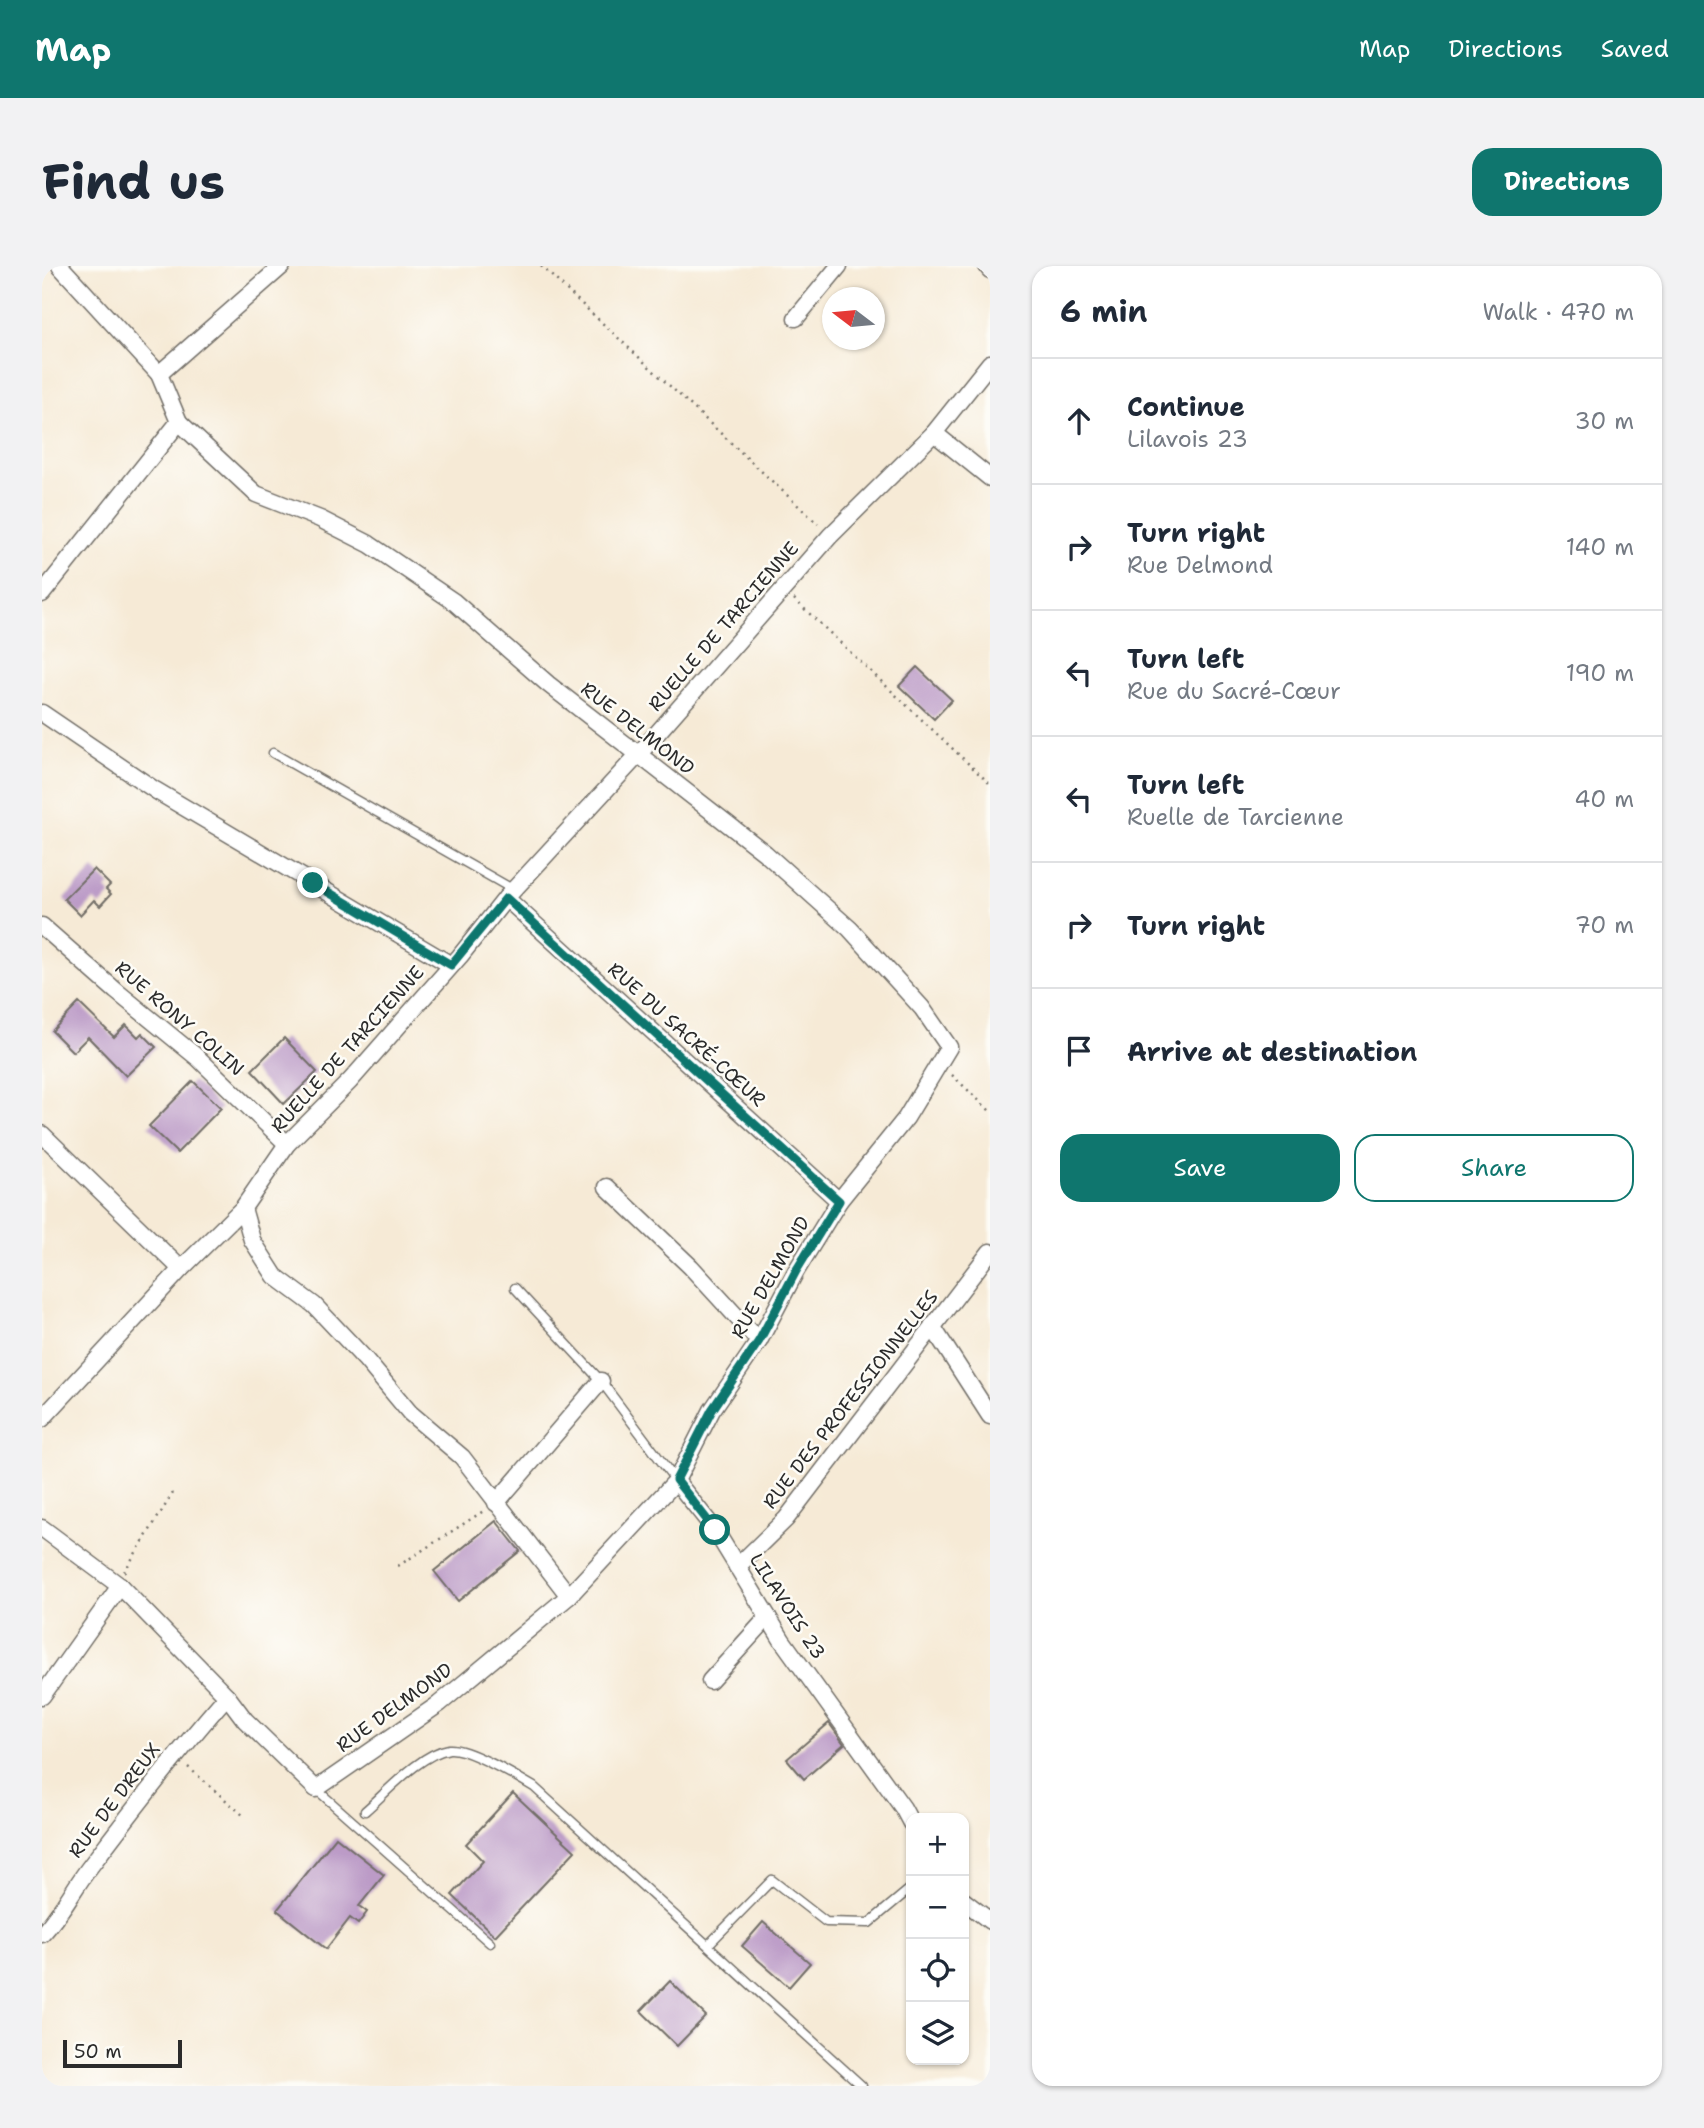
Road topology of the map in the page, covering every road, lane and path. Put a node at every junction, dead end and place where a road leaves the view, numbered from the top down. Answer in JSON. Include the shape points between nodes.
{"nodes":[{"id":1,"x":60,"y":266,"type":"edge"},
{"id":2,"x":282,"y":266,"type":"edge"},
{"id":3,"x":541,"y":266,"type":"edge"},
{"id":4,"x":839,"y":266,"type":"edge"},
{"id":5,"x":986,"y":266,"type":"edge"},
{"id":6,"x":990,"y":270,"type":"edge"},
{"id":7,"x":796,"y":318,"type":"dead end"},
{"id":8,"x":990,"y":363,"type":"edge"},
{"id":9,"x":159,"y":374,"type":"junction"},
{"id":10,"x":179,"y":422,"type":"junction"},
{"id":11,"x":934,"y":433,"type":"junction"},
{"id":12,"x":990,"y":478,"type":"edge"},
{"id":13,"x":830,"y":536,"type":"junction"},
{"id":14,"x":784,"y":589,"type":"junction"},
{"id":15,"x":43,"y":590,"type":"edge"},
{"id":16,"x":42,"y":713,"type":"edge"},
{"id":17,"x":273,"y":753,"type":"dead end"},
{"id":18,"x":638,"y":755,"type":"junction"},
{"id":19,"x":990,"y":784,"type":"edge"},
{"id":20,"x":510,"y":894,"type":"junction"},
{"id":21,"x":42,"y":926,"type":"edge"},
{"id":22,"x":451,"y":965,"type":"junction"},
{"id":23,"x":939,"y":1063,"type":"junction"},
{"id":24,"x":990,"y":1111,"type":"edge"},
{"id":25,"x":42,"y":1134,"type":"edge"},
{"id":26,"x":287,"y":1144,"type":"junction"},
{"id":27,"x":607,"y":1187,"type":"dead end"},
{"id":28,"x":839,"y":1201,"type":"junction"},
{"id":29,"x":243,"y":1208,"type":"junction"},
{"id":30,"x":990,"y":1252,"type":"edge"},
{"id":31,"x":181,"y":1269,"type":"junction"},
{"id":32,"x":515,"y":1288,"type":"dead end"},
{"id":33,"x":932,"y":1326,"type":"junction"},
{"id":34,"x":759,"y":1341,"type":"junction"},
{"id":35,"x":601,"y":1381,"type":"junction"},
{"id":36,"x":990,"y":1416,"type":"edge"},
{"id":37,"x":42,"y":1419,"type":"edge"},
{"id":38,"x":676,"y":1480,"type":"junction"},
{"id":39,"x":173,"y":1493,"type":"dead end"},
{"id":40,"x":496,"y":1503,"type":"junction"},
{"id":41,"x":42,"y":1528,"type":"edge"},
{"id":42,"x":398,"y":1566,"type":"dead end"},
{"id":43,"x":737,"y":1567,"type":"junction"},
{"id":44,"x":119,"y":1585,"type":"junction"},
{"id":45,"x":569,"y":1596,"type":"junction"},
{"id":46,"x":768,"y":1617,"type":"junction"},
{"id":47,"x":710,"y":1681,"type":"dead end"},
{"id":48,"x":42,"y":1696,"type":"edge"},
{"id":49,"x":227,"y":1696,"type":"junction"},
{"id":50,"x":174,"y":1755,"type":"junction"},
{"id":51,"x":316,"y":1789,"type":"junction"},
{"id":52,"x":365,"y":1811,"type":"dead end"},
{"id":53,"x":906,"y":1814,"type":"edge"},
{"id":54,"x":244,"y":1816,"type":"dead end"},
{"id":55,"x":906,"y":1892,"type":"edge"},
{"id":56,"x":969,"y":1905,"type":"edge"},
{"id":57,"x":990,"y":1921,"type":"edge"},
{"id":58,"x":42,"y":1934,"type":"edge"},
{"id":59,"x":490,"y":1943,"type":"dead end"},
{"id":60,"x":709,"y":1944,"type":"junction"},
{"id":61,"x":862,"y":2086,"type":"edge"}],
"edges":[{"from":1,"to":9,"type":"street"},
{"from":2,"to":9,"type":"street"},
{"from":3,"to":13,"type":"path"},
{"from":4,"to":7,"type":"street"},
{"from":5,"to":6,"type":"street"},
{"from":8,"to":11,"type":"street","name":"RUELLE DE TARCIENNE"},
{"from":9,"to":10,"type":"street"},
{"from":10,"to":15,"type":"street"},
{"from":10,"to":18,"type":"street","name":"RUE DELMOND","via":[[256,494],[369,544],[453,601]]},
{"from":11,"to":12,"type":"street"},
{"from":11,"to":13,"type":"street","name":"RUELLE DE TARCIENNE"},
{"from":13,"to":14,"type":"street","name":"RUELLE DE TARCIENNE"},
{"from":14,"to":18,"type":"street","name":"RUELLE DE TARCIENNE"},
{"from":14,"to":19,"type":"path"},
{"from":16,"to":22,"type":"street","via":[[155,790]]},
{"from":17,"to":20,"type":"lane","name":"RUE DU SACRÉ-CŒUR"},
{"from":18,"to":20,"type":"street","name":"RUELLE DE TARCIENNE"},
{"from":18,"to":23,"type":"street","name":"RUE DELMOND","via":[[765,853],[850,929],[922,1008],[949,1047]]},
{"from":20,"to":22,"type":"street","name":"RUELLE DE TARCIENNE"},
{"from":20,"to":28,"type":"street","name":"RUE DU SACRÉ-CŒUR"},
{"from":21,"to":26,"type":"street","name":"RUE RONY COLIN","via":[[198,1058]]},
{"from":22,"to":26,"type":"street","name":"RUELLE DE TARCIENNE","via":[[351,1081]]},
{"from":23,"to":24,"type":"path"},
{"from":23,"to":28,"type":"street","name":"RUE DELMOND","via":[[906,1118]]},
{"from":25,"to":31,"type":"street"},
{"from":26,"to":29,"type":"street","name":"RUELLE DE TARCIENNE"},
{"from":27,"to":34,"type":"street","via":[[691,1267]]},
{"from":28,"to":34,"type":"street","name":"RUE DELMOND"},
{"from":29,"to":31,"type":"street","name":"RUELLE DE TARCIENNE"},
{"from":29,"to":40,"type":"street","via":[[252,1240],[275,1276],[314,1305],[410,1413],[462,1457]]},
{"from":30,"to":33,"type":"street","name":"RUE DES PROFESSIONNELLES"},
{"from":31,"to":37,"type":"street","name":"RUELLE DE TARCIENNE"},
{"from":32,"to":35,"type":"lane","name":"LILAVOIS 23"},
{"from":33,"to":36,"type":"street"},
{"from":33,"to":43,"type":"street","name":"RUE DES PROFESSIONNELLES","via":[[786,1519]]},
{"from":34,"to":38,"type":"street","name":"RUE DELMOND","via":[[712,1410]]},
{"from":35,"to":38,"type":"lane","name":"LILAVOIS 23"},
{"from":35,"to":40,"type":"street"},
{"from":38,"to":43,"type":"street","name":"LILAVOIS 23"},
{"from":38,"to":45,"type":"street","name":"RUE DELMOND"},
{"from":39,"to":44,"type":"path"},
{"from":40,"to":42,"type":"path"},
{"from":40,"to":45,"type":"street"},
{"from":41,"to":44,"type":"street"},
{"from":43,"to":46,"type":"street","name":"LILAVOIS 23"},
{"from":44,"to":48,"type":"street"},
{"from":44,"to":49,"type":"street"},
{"from":45,"to":51,"type":"street","name":"RUE DELMOND","via":[[439,1704]]},
{"from":46,"to":47,"type":"street"},
{"from":46,"to":53,"type":"street","name":"LILAVOIS 23"},
{"from":49,"to":50,"type":"street","name":"RUE DE DREUX"},
{"from":49,"to":51,"type":"street","via":[[244,1720]]},
{"from":50,"to":54,"type":"path"},
{"from":50,"to":58,"type":"street","name":"RUE DE DREUX"},
{"from":51,"to":59,"type":"lane"},
{"from":52,"to":60,"type":"lane","via":[[427,1757],[451,1749],[494,1763],[534,1787]]},
{"from":55,"to":60,"type":"lane","via":[[869,1923],[826,1922],[772,1880]]},
{"from":56,"to":57,"type":"street"},
{"from":60,"to":61,"type":"lane"}]}
